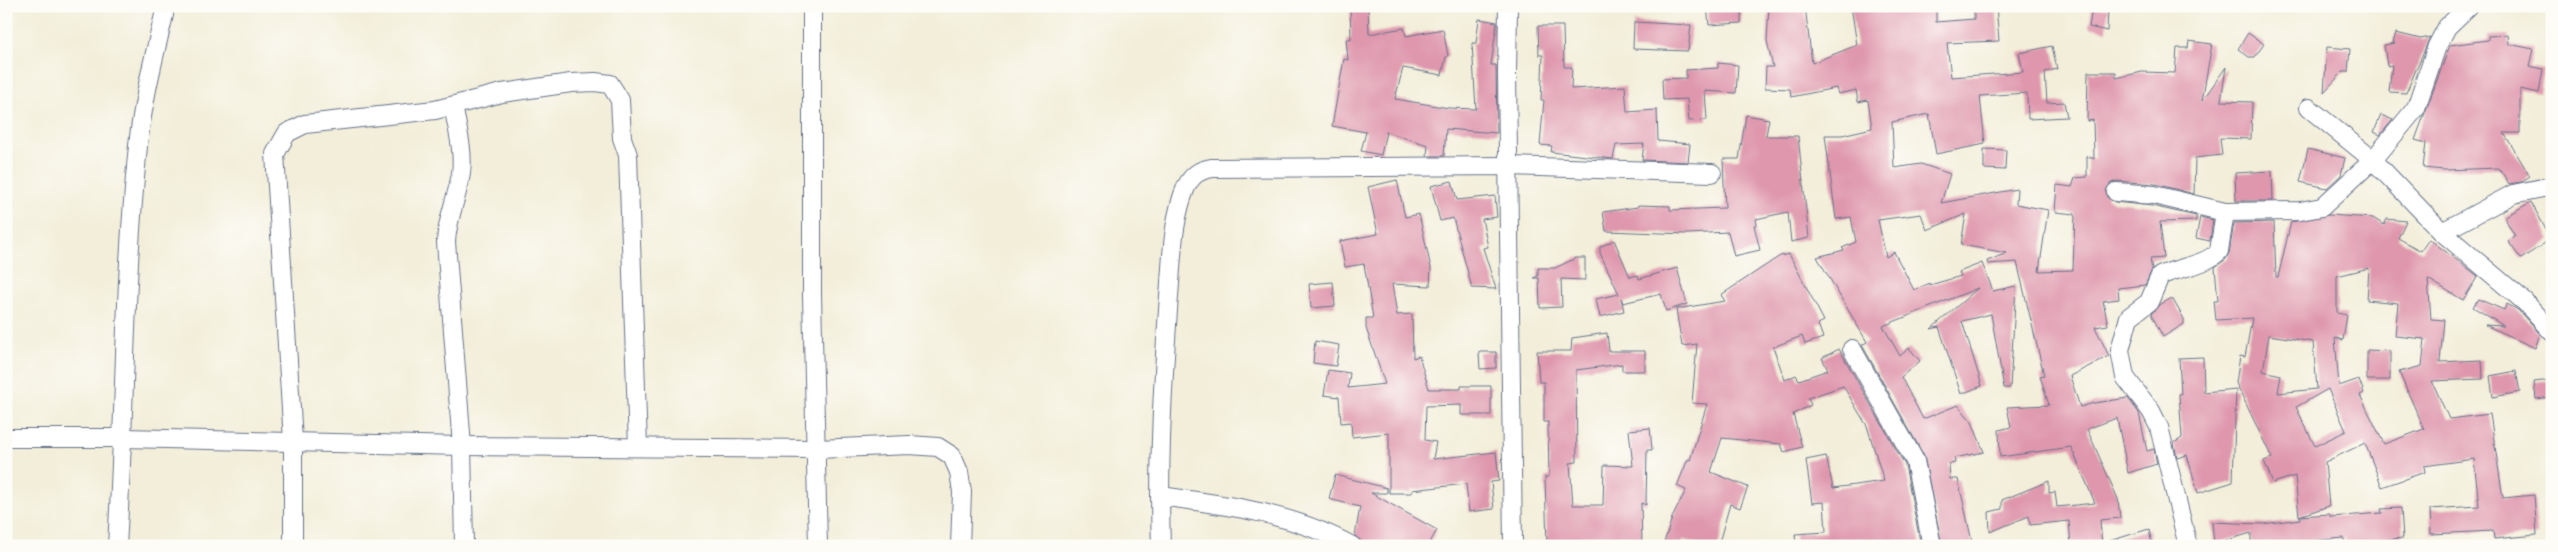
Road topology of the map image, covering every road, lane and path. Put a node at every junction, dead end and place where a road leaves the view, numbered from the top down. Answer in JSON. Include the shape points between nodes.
{"nodes":[{"id":1,"x":812,"y":6,"type":"edge"},
{"id":2,"x":1508,"y":6,"type":"edge"},
{"id":3,"x":2467,"y":7,"type":"edge"},
{"id":4,"x":164,"y":15,"type":"dead end"},
{"id":5,"x":453,"y":106,"type":"junction"},
{"id":6,"x":2309,"y":108,"type":"dead end"},
{"id":7,"x":2373,"y":160,"type":"junction"},
{"id":8,"x":1510,"y":166,"type":"junction"},
{"id":9,"x":1712,"y":172,"type":"dead end"},
{"id":10,"x":2552,"y":186,"type":"edge"},
{"id":11,"x":2116,"y":192,"type":"dead end"},
{"id":12,"x":2225,"y":212,"type":"junction"},
{"id":13,"x":2442,"y":232,"type":"junction"},
{"id":14,"x":2552,"y":332,"type":"edge"},
{"id":15,"x":1852,"y":349,"type":"dead end"},
{"id":16,"x":6,"y":438,"type":"edge"},
{"id":17,"x":124,"y":438,"type":"junction"},
{"id":18,"x":293,"y":441,"type":"junction"},
{"id":19,"x":462,"y":446,"type":"junction"},
{"id":20,"x":638,"y":447,"type":"junction"},
{"id":21,"x":817,"y":449,"type":"junction"},
{"id":22,"x":1160,"y":496,"type":"junction"},
{"id":23,"x":117,"y":546,"type":"edge"},
{"id":24,"x":293,"y":546,"type":"edge"},
{"id":25,"x":464,"y":546,"type":"edge"},
{"id":26,"x":818,"y":546,"type":"edge"},
{"id":27,"x":960,"y":546,"type":"edge"},
{"id":28,"x":1162,"y":546,"type":"edge"},
{"id":29,"x":1352,"y":546,"type":"edge"},
{"id":30,"x":1513,"y":546,"type":"edge"},
{"id":31,"x":1932,"y":546,"type":"edge"},
{"id":32,"x":2188,"y":546,"type":"edge"}],
"edges":[{"from":1,"to":21,"type":"street","via":[[812,295]]},
{"from":2,"to":8,"type":"street"},
{"from":3,"to":7,"type":"street","via":[[2447,27],[2437,46],[2416,108]]},
{"from":4,"to":17,"type":"street","via":[[137,155],[128,280]]},
{"from":5,"to":18,"type":"street","via":[[305,124],[287,133],[275,154]]},
{"from":5,"to":19,"type":"street","via":[[461,171],[447,224],[446,242]]},
{"from":5,"to":20,"type":"street","via":[[502,93],[571,83],[604,82],[615,90],[620,100],[622,138],[628,155]]},
{"from":6,"to":7,"type":"street"},
{"from":7,"to":12,"type":"street","via":[[2322,207],[2300,211]]},
{"from":7,"to":13,"type":"street"},
{"from":8,"to":9,"type":"street"},
{"from":8,"to":22,"type":"street","via":[[1199,170],[1187,186],[1181,203],[1173,253]]},
{"from":8,"to":30,"type":"street"},
{"from":10,"to":13,"type":"street","via":[[2513,194]]},
{"from":11,"to":12,"type":"street","via":[[2154,195]]},
{"from":12,"to":32,"type":"street","via":[[2219,251],[2211,258],[2175,268],[2160,276],[2149,302],[2129,317],[2120,350],[2125,377],[2159,427]]},
{"from":13,"to":14,"type":"street","via":[[2525,302]]},
{"from":15,"to":31,"type":"street","via":[[1915,461]]},
{"from":16,"to":17,"type":"street"},
{"from":17,"to":18,"type":"street"},
{"from":17,"to":23,"type":"street"},
{"from":18,"to":19,"type":"street"},
{"from":18,"to":24,"type":"street"},
{"from":19,"to":20,"type":"street"},
{"from":19,"to":25,"type":"street"},
{"from":20,"to":21,"type":"street"},
{"from":21,"to":26,"type":"street"},
{"from":21,"to":27,"type":"street","via":[[909,445],[938,447],[952,456],[962,492]]},
{"from":22,"to":28,"type":"street"},
{"from":22,"to":29,"type":"street","via":[[1279,515],[1321,530]]}]}
